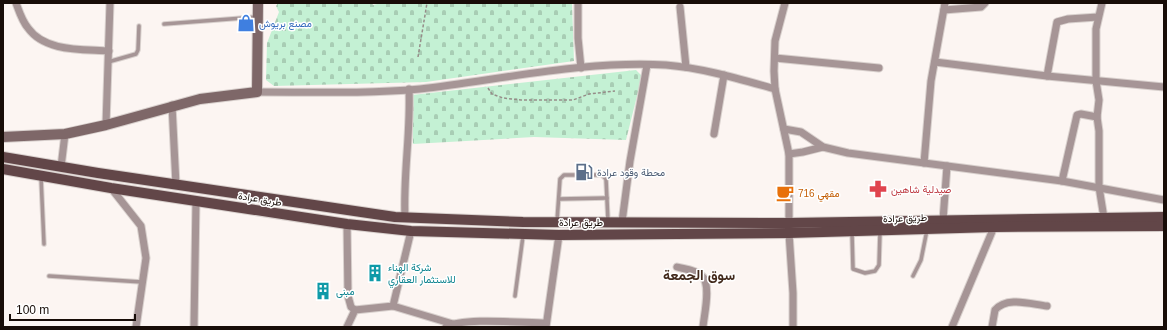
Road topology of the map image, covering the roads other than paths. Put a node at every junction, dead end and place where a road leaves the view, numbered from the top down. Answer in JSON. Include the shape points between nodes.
{"nodes":[{"id":1,"x":16,"y":3,"type":"edge"},
{"id":2,"x":110,"y":3,"type":"edge"},
{"id":3,"x":258,"y":3,"type":"edge"},
{"id":4,"x":578,"y":3,"type":"edge"},
{"id":5,"x":785,"y":3,"type":"edge"},
{"id":6,"x":985,"y":3,"type":"edge"},
{"id":7,"x":1102,"y":3,"type":"edge"},
{"id":8,"x":680,"y":7,"type":"dead end"},
{"id":9,"x":944,"y":7,"type":"edge"},
{"id":10,"x":258,"y":17,"type":"junction"},
{"id":11,"x":1098,"y":17,"type":"junction"},
{"id":12,"x":164,"y":24,"type":"dead end"},
{"id":13,"x":139,"y":26,"type":"dead end"},
{"id":14,"x":109,"y":51,"type":"junction"},
{"id":15,"x":775,"y":58,"type":"junction"},
{"id":16,"x":108,"y":62,"type":"junction"},
{"id":17,"x":935,"y":62,"type":"junction"},
{"id":18,"x":647,"y":65,"type":"junction"},
{"id":19,"x":686,"y":67,"type":"junction"},
{"id":20,"x":581,"y":68,"type":"junction"},
{"id":21,"x":879,"y":68,"type":"dead end"},
{"id":22,"x":724,"y":75,"type":"junction"},
{"id":23,"x":1048,"y":76,"type":"junction"},
{"id":24,"x":1096,"y":81,"type":"junction"},
{"id":25,"x":1164,"y":87,"type":"edge"},
{"id":26,"x":409,"y":89,"type":"junction"},
{"id":27,"x":775,"y":89,"type":"junction"},
{"id":28,"x":257,"y":92,"type":"junction"},
{"id":29,"x":172,"y":105,"type":"junction"},
{"id":30,"x":1097,"y":117,"type":"junction"},
{"id":31,"x":106,"y":125,"type":"junction"},
{"id":32,"x":784,"y":129,"type":"junction"},
{"id":33,"x":65,"y":134,"type":"junction"},
{"id":34,"x":714,"y":134,"type":"dead end"},
{"id":35,"x":3,"y":137,"type":"edge"},
{"id":36,"x":823,"y":147,"type":"junction"},
{"id":37,"x":789,"y":154,"type":"junction"},
{"id":38,"x":3,"y":157,"type":"edge"},
{"id":39,"x":924,"y":163,"type":"junction"},
{"id":40,"x":947,"y":166,"type":"junction"},
{"id":41,"x":61,"y":167,"type":"junction"},
{"id":42,"x":3,"y":169,"type":"edge"},
{"id":43,"x":98,"y":173,"type":"junction"},
{"id":44,"x":40,"y":176,"type":"junction"},
{"id":45,"x":1062,"y":181,"type":"junction"},
{"id":46,"x":96,"y":185,"type":"junction"},
{"id":47,"x":176,"y":185,"type":"junction"},
{"id":48,"x":1099,"y":187,"type":"junction"},
{"id":49,"x":111,"y":188,"type":"junction"},
{"id":50,"x":268,"y":198,"type":"junction"},
{"id":51,"x":607,"y":198,"type":"junction"},
{"id":52,"x":558,"y":199,"type":"junction"},
{"id":53,"x":1164,"y":200,"type":"edge"},
{"id":54,"x":196,"y":201,"type":"junction"},
{"id":55,"x":266,"y":212,"type":"junction"},
{"id":56,"x":404,"y":217,"type":"junction"},
{"id":57,"x":1164,"y":217,"type":"edge"},
{"id":58,"x":1104,"y":218,"type":"junction"},
{"id":59,"x":943,"y":220,"type":"junction"},
{"id":60,"x":557,"y":222,"type":"junction"},
{"id":61,"x":608,"y":222,"type":"junction"},
{"id":62,"x":622,"y":222,"type":"junction"},
{"id":63,"x":347,"y":224,"type":"junction"},
{"id":64,"x":1164,"y":226,"type":"edge"},
{"id":65,"x":994,"y":227,"type":"junction"},
{"id":66,"x":789,"y":228,"type":"junction"},
{"id":67,"x":927,"y":229,"type":"junction"},
{"id":68,"x":411,"y":231,"type":"junction"},
{"id":69,"x":852,"y":231,"type":"junction"},
{"id":70,"x":880,"y":231,"type":"junction"},
{"id":71,"x":523,"y":234,"type":"junction"},
{"id":72,"x":559,"y":235,"type":"junction"},
{"id":73,"x":44,"y":244,"type":"dead end"},
{"id":74,"x":677,"y":267,"type":"dead end"},
{"id":75,"x":49,"y":276,"type":"dead end"},
{"id":76,"x":913,"y":276,"type":"dead end"},
{"id":77,"x":142,"y":282,"type":"junction"},
{"id":78,"x":515,"y":296,"type":"dead end"},
{"id":79,"x":393,"y":306,"type":"junction"},
{"id":80,"x":1046,"y":306,"type":"dead end"},
{"id":81,"x":354,"y":310,"type":"junction"},
{"id":82,"x":454,"y":324,"type":"junction"},
{"id":83,"x":546,"y":325,"type":"edge"},
{"id":84,"x":136,"y":327,"type":"edge"},
{"id":85,"x":194,"y":327,"type":"edge"},
{"id":86,"x":347,"y":327,"type":"edge"},
{"id":87,"x":446,"y":327,"type":"edge"},
{"id":88,"x":703,"y":327,"type":"edge"},
{"id":89,"x":792,"y":327,"type":"edge"},
{"id":90,"x":952,"y":327,"type":"edge"},
{"id":91,"x":992,"y":327,"type":"edge"}],
"edges":[{"from":1,"to":14,"type":"street","via":[[28,29],[44,42]]},
{"from":2,"to":14,"type":"street"},
{"from":3,"to":10,"type":"street"},
{"from":4,"to":20,"type":"street"},
{"from":5,"to":15,"type":"street","via":[[775,42]]},
{"from":6,"to":9,"type":"street","via":[[980,7]]},
{"from":7,"to":11,"type":"street"},
{"from":8,"to":19,"type":"street"},
{"from":9,"to":17,"type":"street"},
{"from":10,"to":12,"type":"lane"},
{"from":10,"to":28,"type":"street"},
{"from":11,"to":23,"type":"street","via":[[1068,18],[1057,22]]},
{"from":11,"to":24,"type":"street"},
{"from":13,"to":16,"type":"lane","via":[[136,54]]},
{"from":14,"to":16,"type":"street"},
{"from":15,"to":21,"type":"street"},
{"from":15,"to":27,"type":"street"},
{"from":16,"to":31,"type":"street"},
{"from":17,"to":23,"type":"street"},
{"from":17,"to":39,"type":"street"},
{"from":18,"to":19,"type":"street"},
{"from":18,"to":20,"type":"street"},
{"from":18,"to":62,"type":"street"},
{"from":19,"to":22,"type":"street"},
{"from":20,"to":26,"type":"street"},
{"from":22,"to":27,"type":"street"},
{"from":22,"to":34,"type":"street"},
{"from":23,"to":24,"type":"street"},
{"from":24,"to":25,"type":"street"},
{"from":24,"to":30,"type":"street","via":[[1099,100]]},
{"from":26,"to":28,"type":"street"},
{"from":26,"to":56,"type":"street","via":[[410,117]]},
{"from":27,"to":32,"type":"street"},
{"from":28,"to":29,"type":"street"},
{"from":29,"to":31,"type":"street"},
{"from":29,"to":47,"type":"street"},
{"from":30,"to":45,"type":"street","via":[[1077,115]]},
{"from":30,"to":48,"type":"street"},
{"from":31,"to":33,"type":"street"},
{"from":32,"to":36,"type":"street","via":[[802,132]]},
{"from":32,"to":37,"type":"street"},
{"from":33,"to":35,"type":"street"},
{"from":33,"to":41,"type":"street"},
{"from":36,"to":37,"type":"street"},
{"from":36,"to":39,"type":"street","via":[[868,157]]},
{"from":37,"to":66,"type":"street"},
{"from":38,"to":41,"type":"main road","name":"طريق عرادة"},
{"from":39,"to":40,"type":"street"},
{"from":40,"to":45,"type":"street"},
{"from":40,"to":59,"type":"street"},
{"from":41,"to":43,"type":"main road","name":"طريق عرادة"},
{"from":42,"to":44,"type":"main road","name":"طريق عرادة"},
{"from":43,"to":46,"type":"main road"},
{"from":43,"to":47,"type":"main road","name":"طريق عرادة"},
{"from":44,"to":46,"type":"main road","name":"طريق عرادة"},
{"from":44,"to":73,"type":"lane"},
{"from":45,"to":48,"type":"street"},
{"from":46,"to":49,"type":"main road","name":"طريق عرادة"},
{"from":47,"to":50,"type":"main road","name":"طريق عرادة"},
{"from":48,"to":53,"type":"street"},
{"from":48,"to":58,"type":"street"},
{"from":49,"to":54,"type":"main road","name":"طريق عرادة"},
{"from":49,"to":77,"type":"street","via":[[141,226],[146,258]]},
{"from":50,"to":55,"type":"main road"},
{"from":50,"to":56,"type":"main road","name":"طريق عرادة"},
{"from":51,"to":52,"type":"lane"},
{"from":51,"to":52,"type":"lane","via":[[606,179],[602,175],[564,175],[560,179]]},
{"from":51,"to":61,"type":"lane"},
{"from":52,"to":60,"type":"lane"},
{"from":54,"to":55,"type":"main road","name":"طريق عرادة"},
{"from":54,"to":85,"type":"street"},
{"from":55,"to":63,"type":"main road","name":"طريق عرادة"},
{"from":56,"to":60,"type":"main road","name":"طريق عرادة"},
{"from":57,"to":58,"type":"main road","name":"طريق عرادة"},
{"from":58,"to":59,"type":"main road","name":"طريق عرادة"},
{"from":59,"to":66,"type":"main road","name":"طريق عرادة"},
{"from":60,"to":61,"type":"main road","name":"طريق عرادة"},
{"from":61,"to":62,"type":"main road","name":"طريق عرادة"},
{"from":62,"to":66,"type":"main road","name":"طريق عرادة"},
{"from":63,"to":68,"type":"main road","name":"طريق عرادة"},
{"from":63,"to":81,"type":"street","via":[[348,296]]},
{"from":64,"to":65,"type":"main road","name":"طريق عرادة"},
{"from":65,"to":67,"type":"main road","name":"طريق عرادة"},
{"from":65,"to":90,"type":"street"},
{"from":66,"to":69,"type":"main road","name":"طريق عرادة"},
{"from":66,"to":72,"type":"main road","name":"طريق عرادة"},
{"from":66,"to":89,"type":"street","via":[[793,293]]},
{"from":67,"to":70,"type":"main road","name":"طريق عرادة"},
{"from":67,"to":76,"type":"lane","via":[[921,260]]},
{"from":68,"to":71,"type":"main road","name":"طريق عرادة"},
{"from":68,"to":79,"type":"street"},
{"from":69,"to":70,"type":"main road","name":"طريق عرادة"},
{"from":69,"to":70,"type":"lane","via":[[853,269],[865,273],[875,271],[878,265]]},
{"from":71,"to":72,"type":"main road","name":"طريق عرادة"},
{"from":71,"to":78,"type":"lane"},
{"from":72,"to":83,"type":"street"},
{"from":74,"to":88,"type":"street","via":[[697,273],[706,282]]},
{"from":75,"to":77,"type":"lane"},
{"from":77,"to":84,"type":"street"},
{"from":79,"to":81,"type":"street"},
{"from":79,"to":82,"type":"street"},
{"from":80,"to":91,"type":"street","via":[[1011,302],[1003,304],[995,310]]},
{"from":81,"to":86,"type":"street"},
{"from":82,"to":83,"type":"street","via":[[483,322]]},
{"from":82,"to":87,"type":"street"}]}
